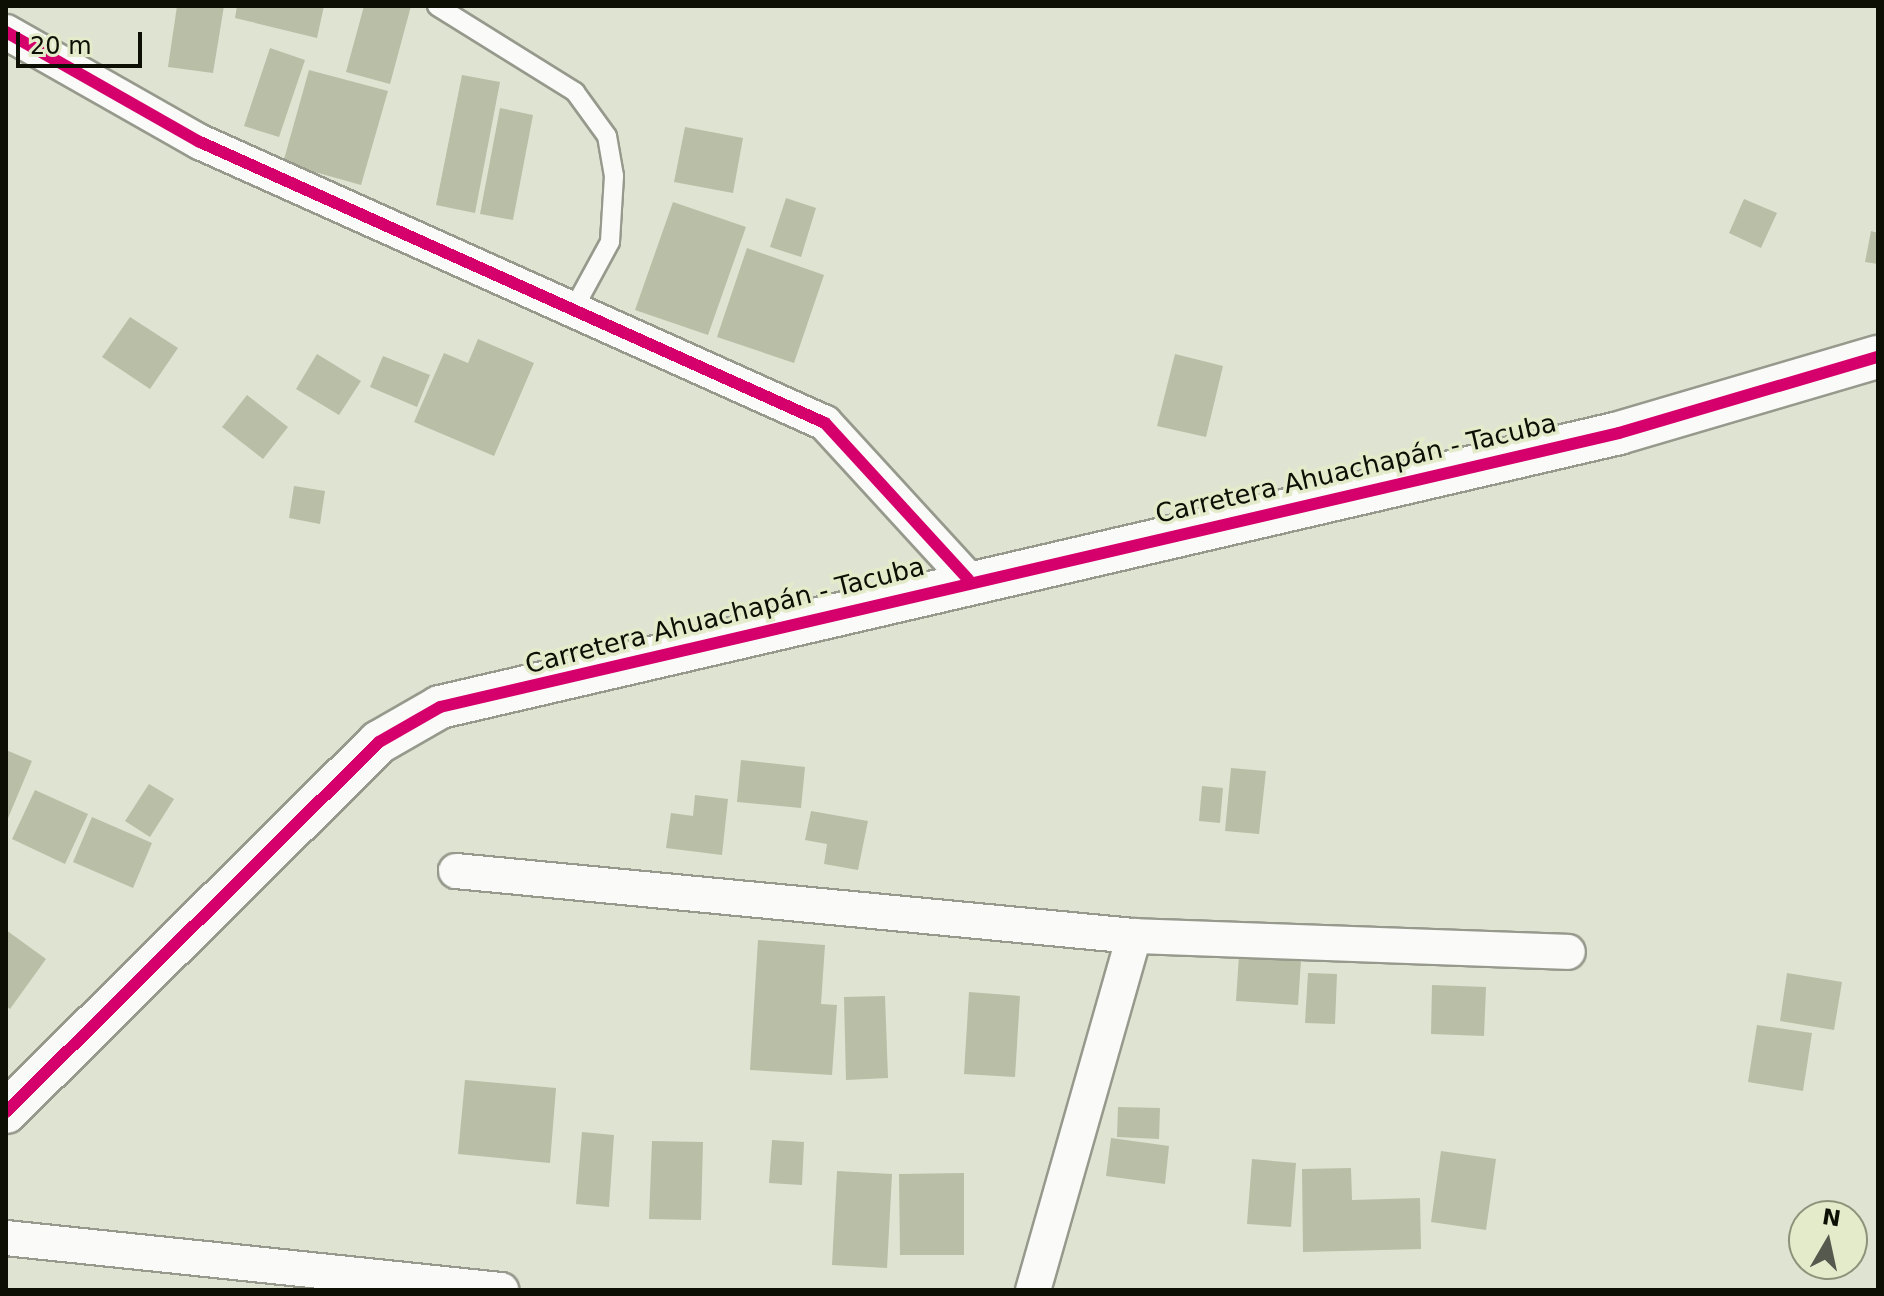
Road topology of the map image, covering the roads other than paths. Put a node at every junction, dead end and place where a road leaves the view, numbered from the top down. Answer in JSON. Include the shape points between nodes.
{"nodes":[{"id":1,"x":437,"y":6,"type":"edge"},
{"id":2,"x":6,"y":32,"type":"edge"},
{"id":3,"x":573,"y":310,"type":"junction"},
{"id":4,"x":1878,"y":357,"type":"edge"},
{"id":5,"x":968,"y":579,"type":"junction"},
{"id":6,"x":456,"y":871,"type":"dead end"},
{"id":7,"x":1134,"y":936,"type":"junction"},
{"id":8,"x":1568,"y":952,"type":"dead end"},
{"id":9,"x":6,"y":1112,"type":"edge"},
{"id":10,"x":6,"y":1238,"type":"edge"},
{"id":11,"x":501,"y":1290,"type":"edge"},
{"id":12,"x":1033,"y":1290,"type":"edge"}],
"edges":[{"from":1,"to":3,"type":"lane","via":[[575,92],[607,136],[614,176],[610,242]]},
{"from":2,"to":3,"type":"street","via":[[200,142]]},
{"from":3,"to":5,"type":"street","via":[[825,423]]},
{"from":4,"to":5,"type":"street","name":"Carretera Ahuachapán - Tacuba","via":[[1619,433]]},
{"from":5,"to":9,"type":"street","name":"Carretera Ahuachapán - Tacuba","via":[[440,707],[379,742]]},
{"from":6,"to":7,"type":"street"},
{"from":7,"to":8,"type":"street"},
{"from":7,"to":12,"type":"street"},
{"from":10,"to":11,"type":"street"}]}
